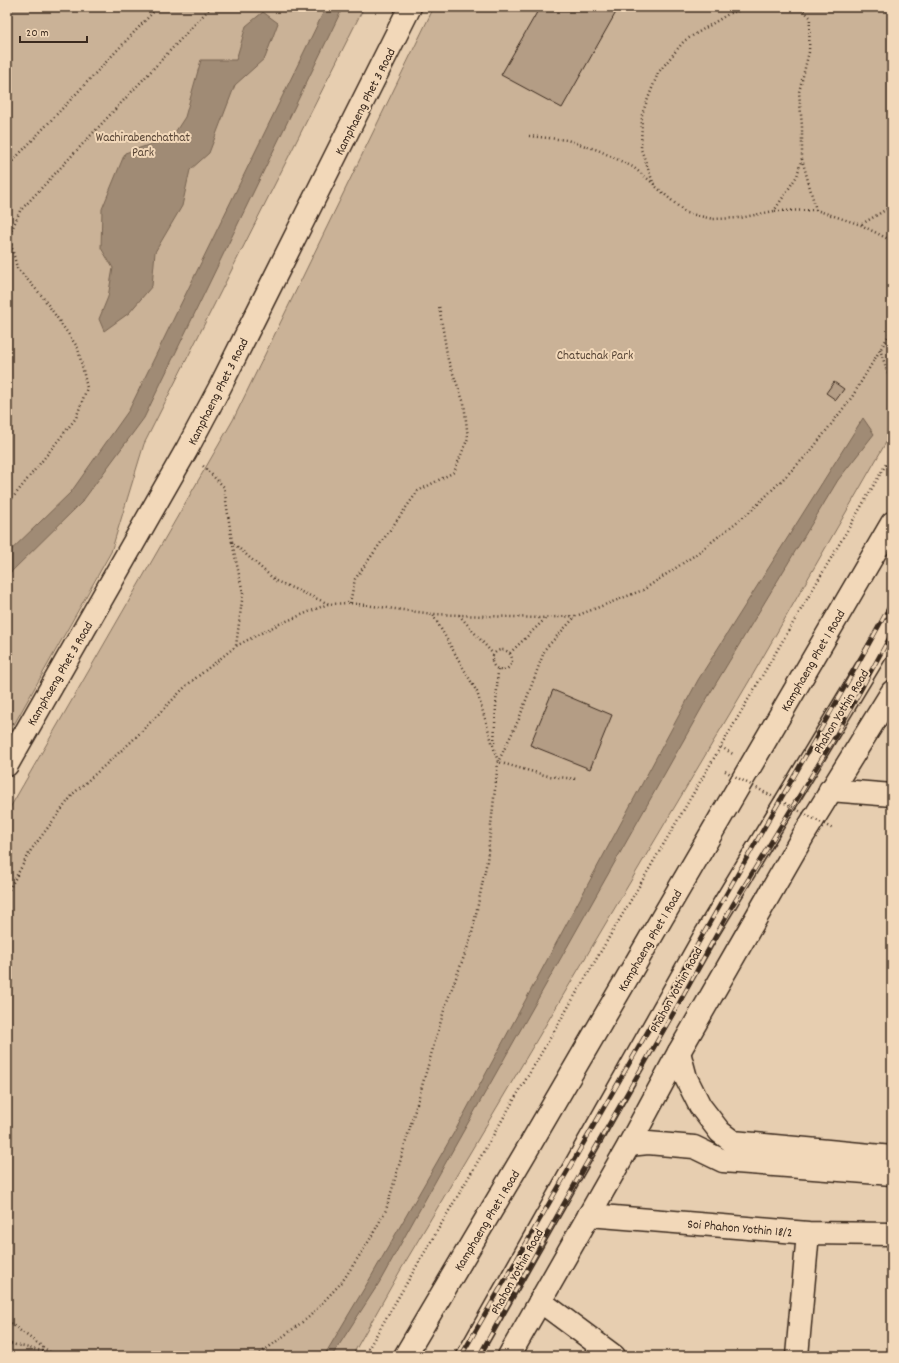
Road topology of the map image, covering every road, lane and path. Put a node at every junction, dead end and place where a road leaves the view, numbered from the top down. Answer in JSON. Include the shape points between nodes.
{"nodes":[{"id":1,"x":158,"y":7,"type":"edge"},
{"id":2,"x":211,"y":7,"type":"edge"},
{"id":3,"x":410,"y":7,"type":"edge"},
{"id":4,"x":754,"y":7,"type":"edge"},
{"id":5,"x":800,"y":7,"type":"edge"},
{"id":6,"x":529,"y":136,"type":"dead end"},
{"id":7,"x":802,"y":158,"type":"junction"},
{"id":8,"x":7,"y":167,"type":"edge"},
{"id":9,"x":654,"y":185,"type":"junction"},
{"id":10,"x":892,"y":206,"type":"edge"},
{"id":11,"x":816,"y":210,"type":"junction"},
{"id":12,"x":774,"y":211,"type":"junction"},
{"id":13,"x":861,"y":225,"type":"junction"},
{"id":14,"x":892,"y":241,"type":"edge"},
{"id":15,"x":439,"y":306,"type":"dead end"},
{"id":16,"x":892,"y":330,"type":"edge"},
{"id":17,"x":880,"y":348,"type":"junction"},
{"id":18,"x":892,"y":387,"type":"edge"},
{"id":19,"x":187,"y":449,"type":"junction"},
{"id":20,"x":892,"y":454,"type":"edge"},
{"id":21,"x":7,"y":505,"type":"edge"},
{"id":22,"x":892,"y":523,"type":"edge"},
{"id":23,"x":232,"y":542,"type":"junction"},
{"id":24,"x":350,"y":603,"type":"junction"},
{"id":25,"x":329,"y":604,"type":"junction"},
{"id":26,"x":433,"y":614,"type":"junction"},
{"id":27,"x":459,"y":615,"type":"junction"},
{"id":28,"x":576,"y":616,"type":"junction"},
{"id":29,"x":546,"y":618,"type":"junction"},
{"id":30,"x":892,"y":628,"type":"edge"},
{"id":31,"x":236,"y":646,"type":"junction"},
{"id":32,"x":510,"y":653,"type":"junction"},
{"id":33,"x":493,"y":654,"type":"junction"},
{"id":34,"x":498,"y":670,"type":"junction"},
{"id":35,"x":891,"y":696,"type":"edge"},
{"id":36,"x":494,"y":746,"type":"junction"},
{"id":37,"x":721,"y":747,"type":"junction"},
{"id":38,"x":734,"y":754,"type":"dead end"},
{"id":39,"x":498,"y":762,"type":"junction"},
{"id":40,"x":7,"y":765,"type":"edge"},
{"id":41,"x":725,"y":771,"type":"dead end"},
{"id":42,"x":577,"y":779,"type":"dead end"},
{"id":43,"x":830,"y":790,"type":"junction"},
{"id":44,"x":892,"y":795,"type":"edge"},
{"id":45,"x":833,"y":829,"type":"dead end"},
{"id":46,"x":7,"y":893,"type":"edge"},
{"id":47,"x":679,"y":1052,"type":"junction"},
{"id":48,"x":712,"y":1123,"type":"junction"},
{"id":49,"x":629,"y":1145,"type":"junction"},
{"id":50,"x":694,"y":1147,"type":"junction"},
{"id":51,"x":892,"y":1157,"type":"edge"},
{"id":52,"x":892,"y":1174,"type":"edge"},
{"id":53,"x":589,"y":1215,"type":"junction"},
{"id":54,"x":808,"y":1233,"type":"junction"},
{"id":55,"x":892,"y":1234,"type":"edge"},
{"id":56,"x":540,"y":1301,"type":"junction"},
{"id":57,"x":7,"y":1321,"type":"edge"},
{"id":58,"x":7,"y":1343,"type":"edge"},
{"id":59,"x":52,"y":1355,"type":"edge"},
{"id":60,"x":92,"y":1356,"type":"edge"},
{"id":61,"x":257,"y":1356,"type":"edge"},
{"id":62,"x":364,"y":1356,"type":"edge"},
{"id":63,"x":405,"y":1356,"type":"edge"},
{"id":64,"x":468,"y":1356,"type":"edge"},
{"id":65,"x":509,"y":1356,"type":"edge"},
{"id":66,"x":614,"y":1356,"type":"edge"},
{"id":67,"x":797,"y":1356,"type":"edge"}],
"edges":[{"from":1,"to":8,"type":"path"},
{"from":2,"to":21,"type":"path","via":[[20,210],[9,236],[17,268],[42,296],[78,348],[87,388],[76,418]]},
{"from":3,"to":19,"type":"main road","name":"Kamphaeng Phet 3 Road"},
{"from":4,"to":9,"type":"path","via":[[730,13],[684,41],[658,73],[642,114],[641,149]]},
{"from":5,"to":7,"type":"path","via":[[810,17],[809,52],[799,92]]},
{"from":6,"to":9,"type":"path","via":[[567,140],[598,150],[633,167]]},
{"from":7,"to":11,"type":"path"},
{"from":7,"to":12,"type":"path","via":[[797,176]]},
{"from":9,"to":12,"type":"path","via":[[686,213],[713,219],[740,218]]},
{"from":10,"to":13,"type":"path"},
{"from":11,"to":12,"type":"path"},
{"from":11,"to":13,"type":"path"},
{"from":13,"to":14,"type":"path"},
{"from":15,"to":24,"type":"path","via":[[448,360],[464,403],[468,438],[454,472],[418,492],[355,579]]},
{"from":16,"to":17,"type":"path"},
{"from":17,"to":18,"type":"path"},
{"from":17,"to":28,"type":"path","via":[[852,397],[810,452],[752,510],[695,555],[643,590]]},
{"from":19,"to":23,"type":"path","via":[[224,487]]},
{"from":19,"to":40,"type":"main road","name":"Kamphaeng Phet 3 Road"},
{"from":20,"to":37,"type":"path"},
{"from":22,"to":63,"type":"main road","name":"Kamphaeng Phet 1 Road"},
{"from":23,"to":25,"type":"path","via":[[276,581]]},
{"from":23,"to":31,"type":"path","via":[[243,593]]},
{"from":24,"to":25,"type":"path"},
{"from":24,"to":26,"type":"path"},
{"from":25,"to":31,"type":"path","via":[[277,625]]},
{"from":26,"to":27,"type":"path"},
{"from":26,"to":36,"type":"path","via":[[477,692]]},
{"from":27,"to":29,"type":"path"},
{"from":27,"to":33,"type":"path"},
{"from":28,"to":29,"type":"path"},
{"from":28,"to":39,"type":"path","via":[[545,648],[519,719]]},
{"from":29,"to":32,"type":"path"},
{"from":30,"to":64,"type":"main road","name":"Phahon Yothin Road","via":[[705,936]]},
{"from":31,"to":46,"type":"path","via":[[187,685],[132,741],[74,793],[31,850]]},
{"from":32,"to":33,"type":"path","via":[[500,650]]},
{"from":32,"to":34,"type":"path","via":[[510,666],[505,670]]},
{"from":33,"to":34,"type":"path","via":[[491,662]]},
{"from":34,"to":36,"type":"path"},
{"from":35,"to":43,"type":"main road"},
{"from":36,"to":39,"type":"path"},
{"from":37,"to":38,"type":"path"},
{"from":37,"to":62,"type":"path"},
{"from":39,"to":42,"type":"path","via":[[548,776]]},
{"from":39,"to":61,"type":"path","via":[[487,860],[471,938],[444,1007],[386,1210],[342,1282],[309,1316]]},
{"from":41,"to":45,"type":"path","bridge":true},
{"from":43,"to":44,"type":"main road"},
{"from":43,"to":47,"type":"main road"},
{"from":47,"to":48,"type":"main road","via":[[686,1078]]},
{"from":47,"to":49,"type":"main road"},
{"from":48,"to":50,"type":"main road","via":[[715,1135],[712,1141],[707,1146]]},
{"from":48,"to":51,"type":"main road","via":[[734,1142]]},
{"from":49,"to":50,"type":"main road","via":[[648,1143]]},
{"from":49,"to":53,"type":"main road"},
{"from":50,"to":52,"type":"main road","via":[[723,1161]]},
{"from":53,"to":54,"type":"main road","name":"Soi Phahon Yothin 18/2"},
{"from":53,"to":56,"type":"main road"},
{"from":54,"to":55,"type":"main road","name":"Soi Phahon Yothin 18/2"},
{"from":54,"to":67,"type":"main road"},
{"from":56,"to":65,"type":"main road"},
{"from":56,"to":66,"type":"main road"},
{"from":57,"to":59,"type":"path"},
{"from":58,"to":59,"type":"path"},
{"from":59,"to":60,"type":"path"}]}
